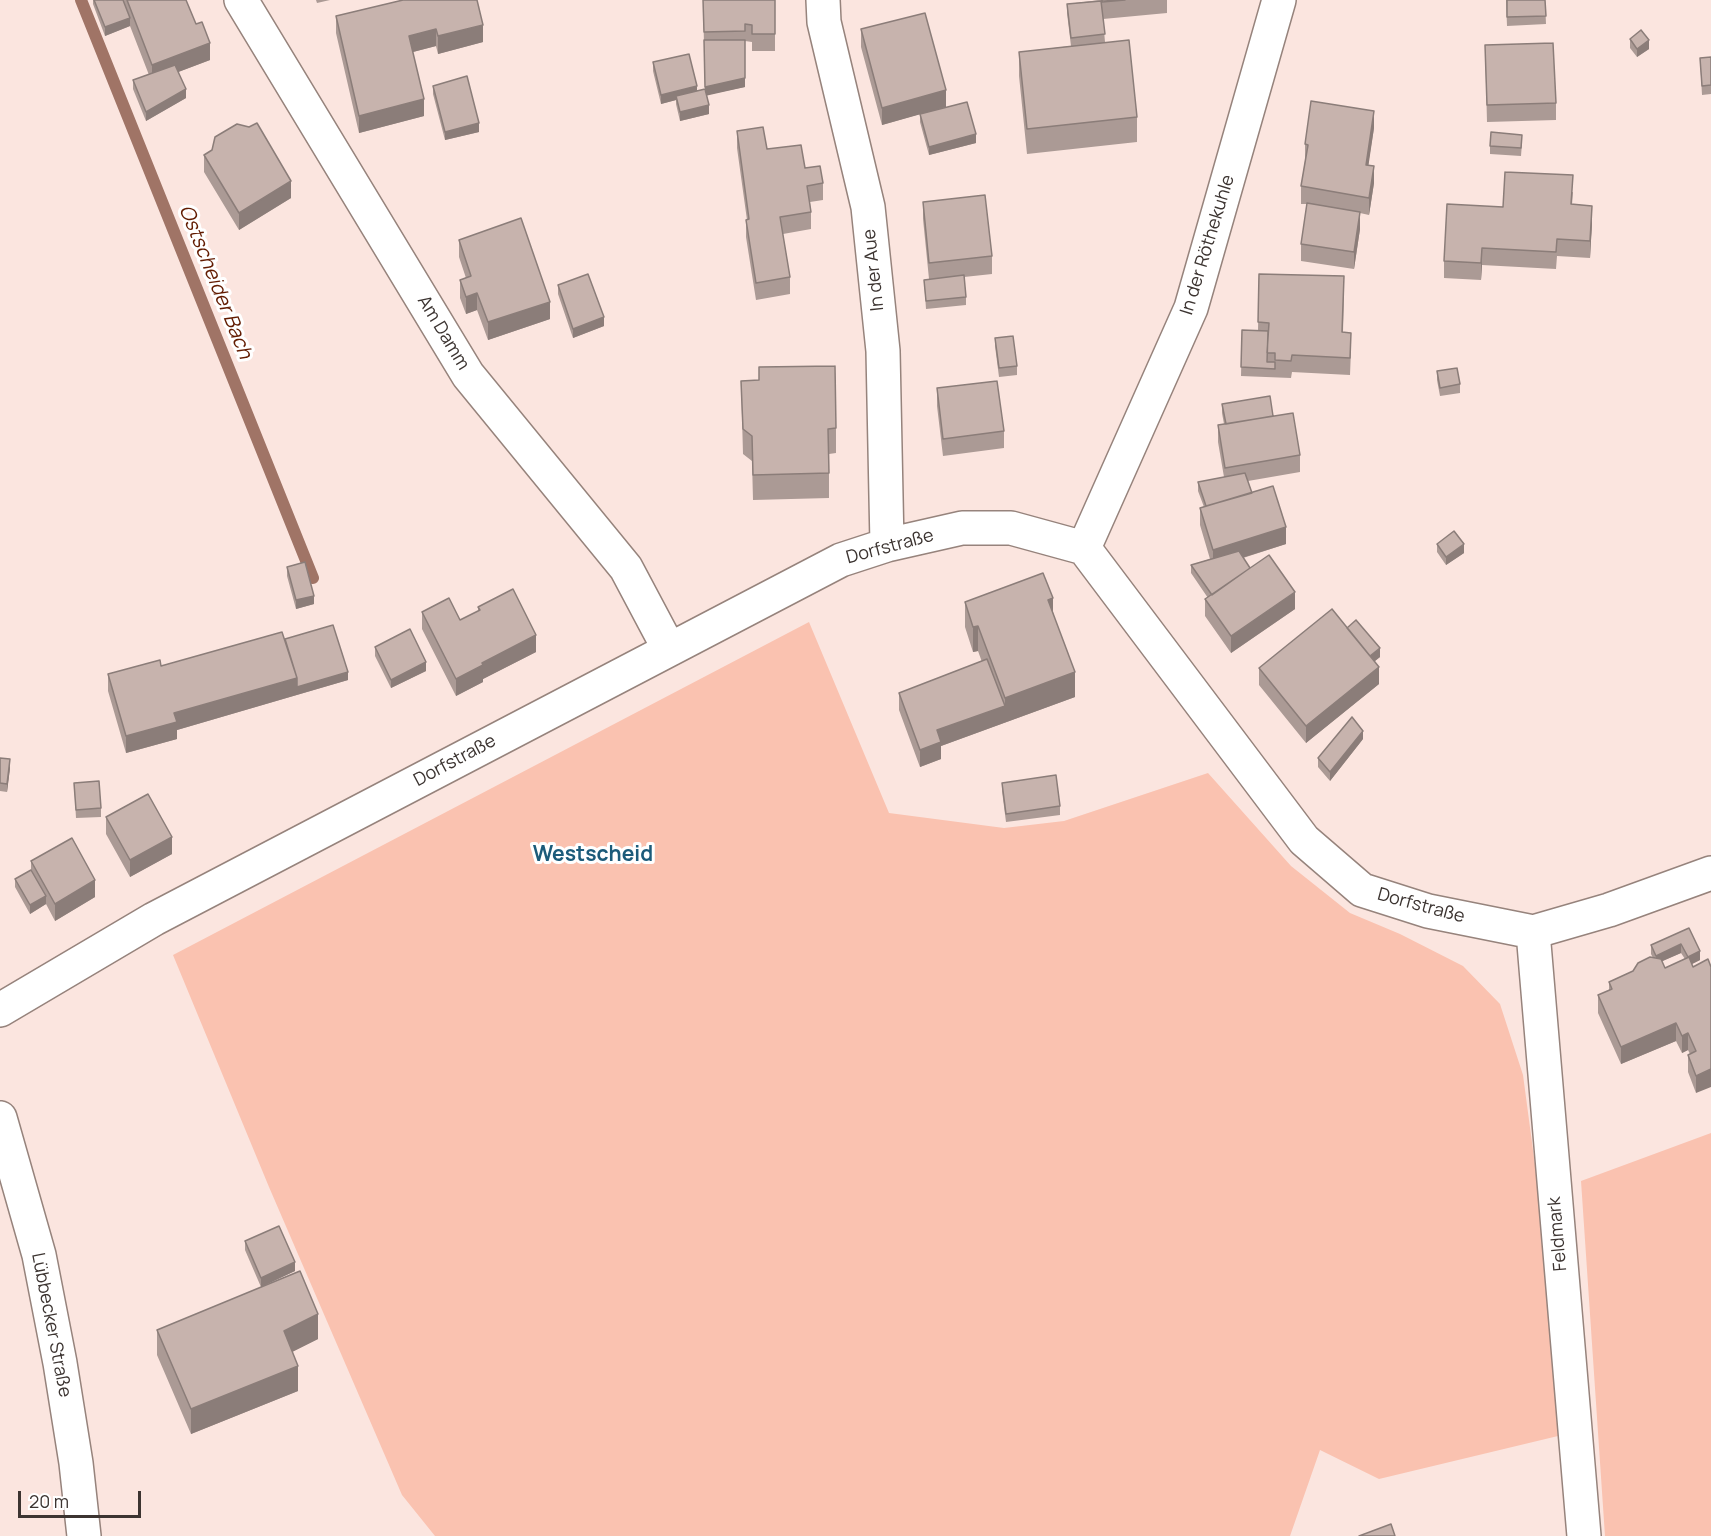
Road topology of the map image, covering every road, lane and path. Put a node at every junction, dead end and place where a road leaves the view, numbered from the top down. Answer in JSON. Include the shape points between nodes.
{"nodes":[{"id":1,"x":241,"y":0,"type":"edge"},
{"id":2,"x":823,"y":0,"type":"edge"},
{"id":3,"x":1279,"y":0,"type":"edge"},
{"id":4,"x":887,"y":545,"type":"junction"},
{"id":5,"x":1084,"y":548,"type":"junction"},
{"id":6,"x":669,"y":649,"type":"junction"},
{"id":7,"x":1711,"y":873,"type":"edge"},
{"id":8,"x":1533,"y":932,"type":"junction"},
{"id":9,"x":0,"y":1010,"type":"edge"},
{"id":10,"x":0,"y":1118,"type":"edge"},
{"id":11,"x":84,"y":1536,"type":"edge"},
{"id":12,"x":1584,"y":1536,"type":"edge"}],
"edges":[{"from":1,"to":6,"type":"street","name":"Am Damm","via":[[468,375],[626,568]]},
{"from":2,"to":4,"type":"street","name":"In der Aue","via":[[868,207],[883,351]]},
{"from":3,"to":5,"type":"street","name":"In der Röthekuhle","via":[[1191,308]]},
{"from":4,"to":5,"type":"street","name":"Dorfstraße","via":[[962,528],[1011,528]]},
{"from":4,"to":6,"type":"street","name":"Dorfstraße","via":[[841,560]]},
{"from":5,"to":8,"type":"street","name":"Dorfstraße","via":[[1304,840],[1362,890],[1428,911]]},
{"from":6,"to":9,"type":"street","name":"Dorfstraße","via":[[154,919]]},
{"from":7,"to":8,"type":"street","name":"Dorfstraße","via":[[1609,910]]},
{"from":8,"to":12,"type":"street","name":"Feldmark"},
{"from":10,"to":11,"type":"street","name":"Lübbecker Straße","via":[[39,1255],[76,1463]]}]}
